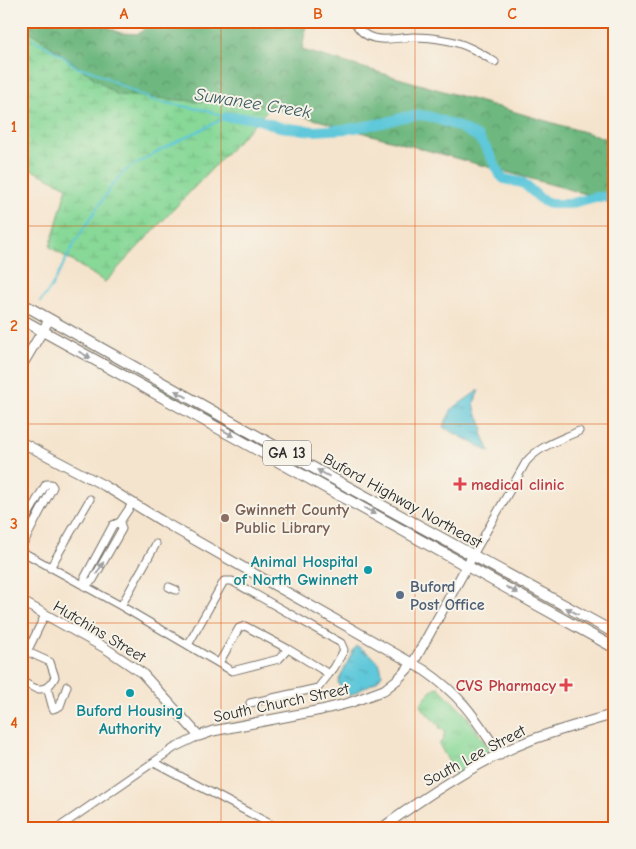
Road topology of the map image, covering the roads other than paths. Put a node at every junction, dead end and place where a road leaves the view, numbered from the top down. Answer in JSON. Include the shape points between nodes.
{"nodes":[{"id":1,"x":354,"y":21,"type":"edge"},
{"id":2,"x":495,"y":62,"type":"dead end"},
{"id":3,"x":21,"y":304,"type":"edge"},
{"id":4,"x":21,"y":319,"type":"edge"},
{"id":5,"x":50,"y":320,"type":"junction"},
{"id":6,"x":42,"y":332,"type":"junction"},
{"id":7,"x":21,"y":367,"type":"edge"},
{"id":8,"x":579,"y":431,"type":"dead end"},
{"id":9,"x":21,"y":442,"type":"edge"},
{"id":10,"x":90,"y":499,"type":"dead end"},
{"id":11,"x":132,"y":504,"type":"junction"},
{"id":12,"x":31,"y":510,"type":"junction"},
{"id":13,"x":39,"y":514,"type":"junction"},
{"id":14,"x":120,"y":522,"type":"junction"},
{"id":15,"x":21,"y":528,"type":"edge"},
{"id":16,"x":156,"y":544,"type":"dead end"},
{"id":17,"x":21,"y":549,"type":"edge"},
{"id":18,"x":100,"y":550,"type":"junction"},
{"id":19,"x":108,"y":554,"type":"junction"},
{"id":20,"x":473,"y":555,"type":"junction"},
{"id":21,"x":466,"y":564,"type":"junction"},
{"id":22,"x":50,"y":568,"type":"junction"},
{"id":23,"x":84,"y":586,"type":"junction"},
{"id":24,"x":21,"y":600,"type":"edge"},
{"id":25,"x":122,"y":606,"type":"junction"},
{"id":26,"x":45,"y":614,"type":"junction"},
{"id":27,"x":615,"y":634,"type":"edge"},
{"id":28,"x":188,"y":644,"type":"junction"},
{"id":29,"x":615,"y":648,"type":"edge"},
{"id":30,"x":288,"y":649,"type":"junction"},
{"id":31,"x":24,"y":651,"type":"edge"},
{"id":32,"x":219,"y":663,"type":"junction"},
{"id":33,"x":412,"y":663,"type":"junction"},
{"id":34,"x":329,"y":674,"type":"junction"},
{"id":35,"x":21,"y":680,"type":"edge"},
{"id":36,"x":67,"y":686,"type":"dead end"},
{"id":37,"x":47,"y":687,"type":"junction"},
{"id":38,"x":250,"y":703,"type":"dead end"},
{"id":39,"x":615,"y":714,"type":"edge"},
{"id":40,"x":199,"y":736,"type":"junction"},
{"id":41,"x":500,"y":755,"type":"junction"},
{"id":42,"x":154,"y":762,"type":"junction"},
{"id":43,"x":58,"y":828,"type":"edge"},
{"id":44,"x":281,"y":828,"type":"edge"},
{"id":45,"x":382,"y":828,"type":"edge"}],
"edges":[{"from":1,"to":2,"type":"street","via":[[365,35],[376,39],[415,37],[444,40],[461,44]]},
{"from":3,"to":5,"type":"main road","name":"Buford Highway Northeast","number":"GA 13"},
{"from":4,"to":6,"type":"main road","name":"Buford Highway Northeast","number":"GA 13"},
{"from":5,"to":6,"type":"street"},
{"from":20,"to":5,"type":"main road","name":"Buford Highway Northeast","number":"GA 13","one_way":true},
{"from":6,"to":7,"type":"street"},
{"from":6,"to":21,"type":"main road","name":"Buford Highway Northeast","number":"GA 13","one_way":true},
{"from":8,"to":20,"type":"street","via":[[542,448],[526,462]]},
{"from":9,"to":11,"type":"street","via":[[105,486]]},
{"from":10,"to":22,"type":"street"},
{"from":11,"to":14,"type":"street"},
{"from":11,"to":33,"type":"street"},
{"from":12,"to":13,"type":"street"},
{"from":12,"to":13,"type":"street","via":[[46,484],[51,484],[54,486]]},
{"from":12,"to":15,"type":"street"},
{"from":13,"to":17,"type":"street"},
{"from":14,"to":18,"type":"street","via":[[114,525]]},
{"from":14,"to":19,"type":"street","via":[[122,529]]},
{"from":16,"to":25,"type":"street"},
{"from":17,"to":22,"type":"street"},
{"from":18,"to":19,"type":"street"},
{"from":18,"to":23,"type":"street","via":[[84,577]]},
{"from":23,"to":19,"type":"street","one_way":true,"via":[[93,580]]},
{"from":20,"to":21,"type":"street","name":"South Church Street"},
{"from":27,"to":20,"type":"main road","name":"Buford Highway Northeast","number":"GA 13","one_way":true},
{"from":21,"to":29,"type":"main road","name":"Buford Highway Northeast","number":"GA 13","one_way":true},
{"from":21,"to":33,"type":"street","name":"South Church Street"},
{"from":22,"to":23,"type":"street"},
{"from":23,"to":25,"type":"street"},
{"from":24,"to":26,"type":"street","name":"Hutchins Street"},
{"from":25,"to":28,"type":"street"},
{"from":26,"to":31,"type":"street"},
{"from":26,"to":40,"type":"street","name":"Hutchins Street","via":[[142,673]]},
{"from":28,"to":32,"type":"street"},
{"from":28,"to":34,"type":"street","via":[[224,581],[232,581],[341,643],[344,650]]},
{"from":30,"to":32,"type":"street","via":[[279,659],[232,671]]},
{"from":30,"to":32,"type":"street","via":[[245,626],[239,628]]},
{"from":30,"to":34,"type":"street"},
{"from":31,"to":37,"type":"street","via":[[50,662],[55,677]]},
{"from":33,"to":40,"type":"street","name":"South Church Street","via":[[398,680],[367,698]]},
{"from":33,"to":41,"type":"street","via":[[446,685],[464,703]]},
{"from":34,"to":38,"type":"street","via":[[318,688]]},
{"from":35,"to":37,"type":"street","via":[[38,689]]},
{"from":36,"to":37,"type":"street","via":[[60,706],[53,709]]},
{"from":39,"to":41,"type":"street","name":"South Lee Street","via":[[529,741]]},
{"from":40,"to":42,"type":"street","name":"South Church Street"},
{"from":41,"to":45,"type":"street","name":"South Lee Street"},
{"from":42,"to":43,"type":"street","name":"South Church Street"},
{"from":42,"to":44,"type":"street"}]}
